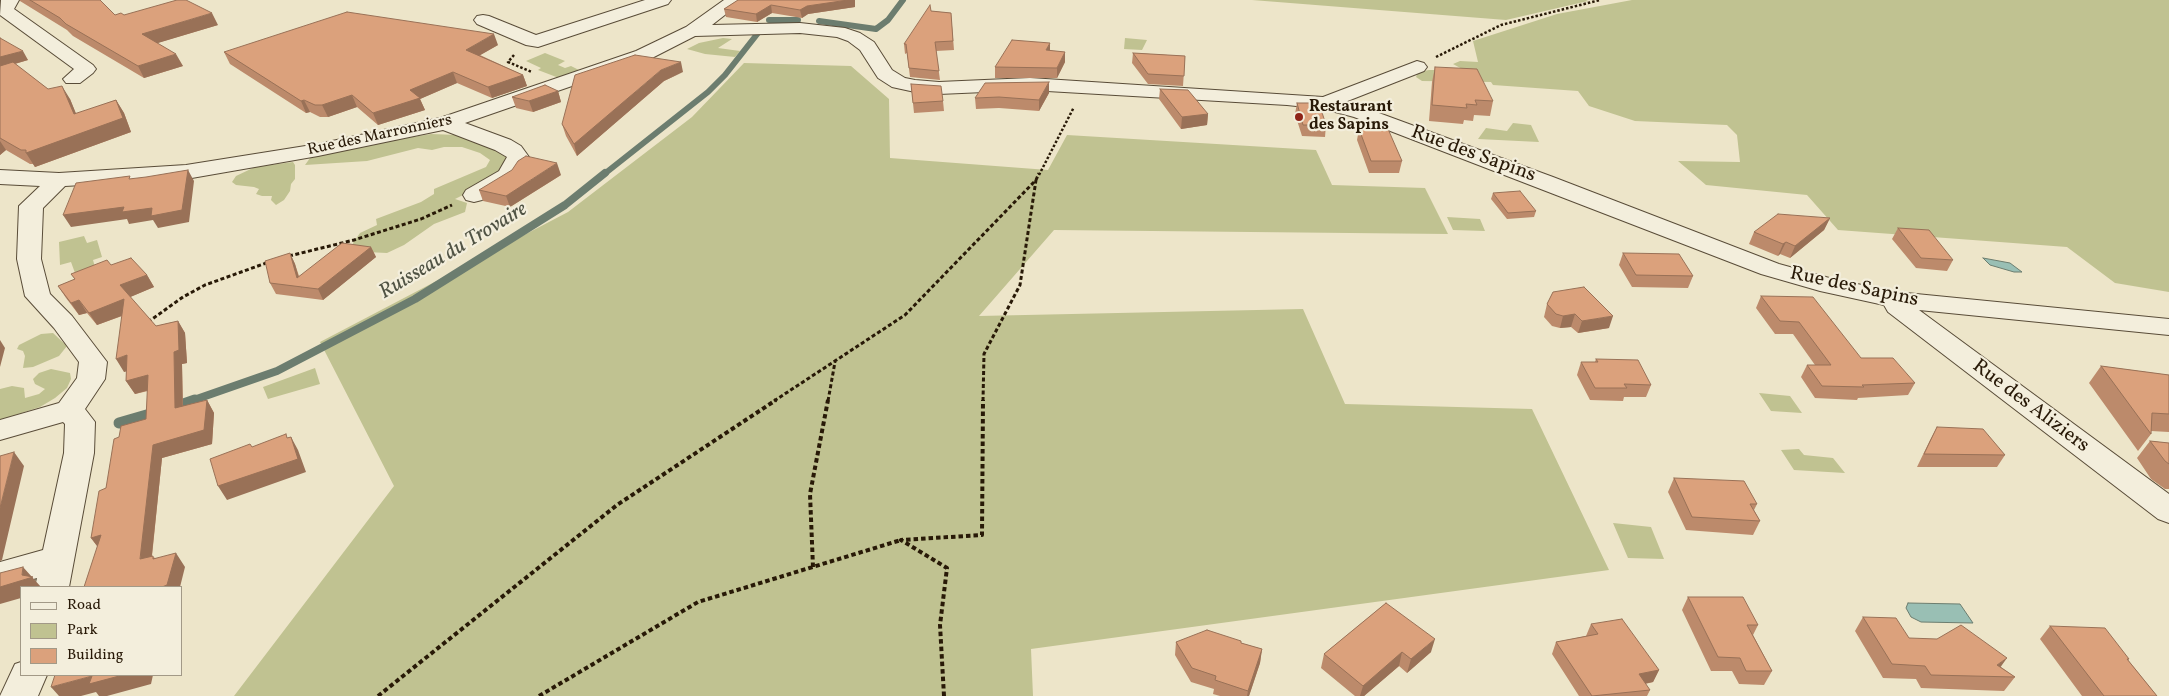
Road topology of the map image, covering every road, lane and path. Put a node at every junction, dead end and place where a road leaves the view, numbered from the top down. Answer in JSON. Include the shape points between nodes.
{"nodes":[{"id":1,"x":10,"y":0,"type":"edge"},
{"id":2,"x":662,"y":0,"type":"edge"},
{"id":3,"x":735,"y":0,"type":"edge"},
{"id":4,"x":1600,"y":0,"type":"edge"},
{"id":5,"x":483,"y":20,"type":"dead end"},
{"id":6,"x":692,"y":31,"type":"junction"},
{"id":7,"x":538,"y":41,"type":"junction"},
{"id":8,"x":1418,"y":67,"type":"joint"},
{"id":9,"x":73,"y":79,"type":"dead end"},
{"id":10,"x":564,"y":82,"type":"junction"},
{"id":11,"x":1084,"y":87,"type":"junction"},
{"id":12,"x":1325,"y":103,"type":"junction"},
{"id":13,"x":445,"y":123,"type":"junction"},
{"id":14,"x":59,"y":180,"type":"junction"},
{"id":15,"x":1036,"y":180,"type":"junction"},
{"id":16,"x":12,"y":184,"type":"edge"},
{"id":17,"x":474,"y":195,"type":"joint"},
{"id":18,"x":287,"y":257,"type":"edge"},
{"id":19,"x":271,"y":262,"type":"edge"},
{"id":20,"x":1896,"y":300,"type":"junction"},
{"id":21,"x":146,"y":324,"type":"edge"},
{"id":22,"x":2169,"y":327,"type":"edge"},
{"id":23,"x":835,"y":361,"type":"junction"},
{"id":24,"x":68,"y":410,"type":"junction"},
{"id":25,"x":0,"y":430,"type":"edge"},
{"id":26,"x":2169,"y":511,"type":"edge"},
{"id":27,"x":901,"y":540,"type":"junction"},
{"id":28,"x":813,"y":567,"type":"junction"},
{"id":29,"x":55,"y":573,"type":"edge"},
{"id":30,"x":0,"y":575,"type":"edge"},
{"id":31,"x":28,"y":676,"type":"edge"},
{"id":32,"x":18,"y":696,"type":"edge"},
{"id":33,"x":378,"y":696,"type":"edge"},
{"id":34,"x":539,"y":696,"type":"edge"},
{"id":35,"x":944,"y":696,"type":"edge"}],
"edges":[{"from":1,"to":9,"type":"street","via":[[6,10],[86,69]]},
{"from":2,"to":7,"type":"street"},
{"from":3,"to":6,"type":"street","name":"Rue des Marronniers"},
{"from":4,"to":8,"type":"path","via":[[1501,25]]},
{"from":5,"to":7,"type":"street"},
{"from":6,"to":10,"type":"street","name":"Rue des Marronniers","via":[[643,55]]},
{"from":6,"to":11,"type":"street","name":"Rue des Sapins","via":[[800,28],[839,32],[854,36],[867,46],[885,74],[899,83],[915,86],[1030,84]]},
{"from":7,"to":10,"type":"path","via":[[508,62]]},
{"from":8,"to":12,"type":"street"},
{"from":10,"to":13,"type":"street","name":"Rue des Marronniers"},
{"from":11,"to":12,"type":"street","name":"Rue des Sapins"},
{"from":11,"to":15,"type":"path"},
{"from":12,"to":20,"type":"street","name":"Rue des Sapins","via":[[1361,113],[1770,269]]},
{"from":13,"to":14,"type":"street","name":"Rue des Marronniers","via":[[318,150],[195,171]]},
{"from":13,"to":17,"type":"street","via":[[503,145],[518,157],[507,175]]},
{"from":14,"to":16,"type":"street","name":"Rue des Marronniers"},
{"from":14,"to":24,"type":"street","via":[[31,206],[30,259],[38,296],[63,322],[93,362],[91,379]]},
{"from":15,"to":23,"type":"path","via":[[906,315]]},
{"from":15,"to":27,"type":"path","via":[[1020,284],[984,354],[982,535]]},
{"from":17,"to":18,"type":"path","via":[[421,218]]},
{"from":19,"to":21,"type":"path","via":[[205,285]]},
{"from":20,"to":22,"type":"street","name":"Rue des Sapins"},
{"from":20,"to":26,"type":"street","name":"Rue des Aliziers","via":[[1897,306]]},
{"from":23,"to":28,"type":"path","via":[[810,494]]},
{"from":23,"to":33,"type":"path","via":[[617,505]]},
{"from":24,"to":25,"type":"street"},
{"from":24,"to":29,"type":"street","via":[[80,422],[79,453]]},
{"from":27,"to":28,"type":"path"},
{"from":27,"to":35,"type":"path","via":[[947,568],[940,625]]},
{"from":28,"to":34,"type":"path","via":[[698,602]]},
{"from":29,"to":30,"type":"street"},
{"from":31,"to":32,"type":"street"}]}
